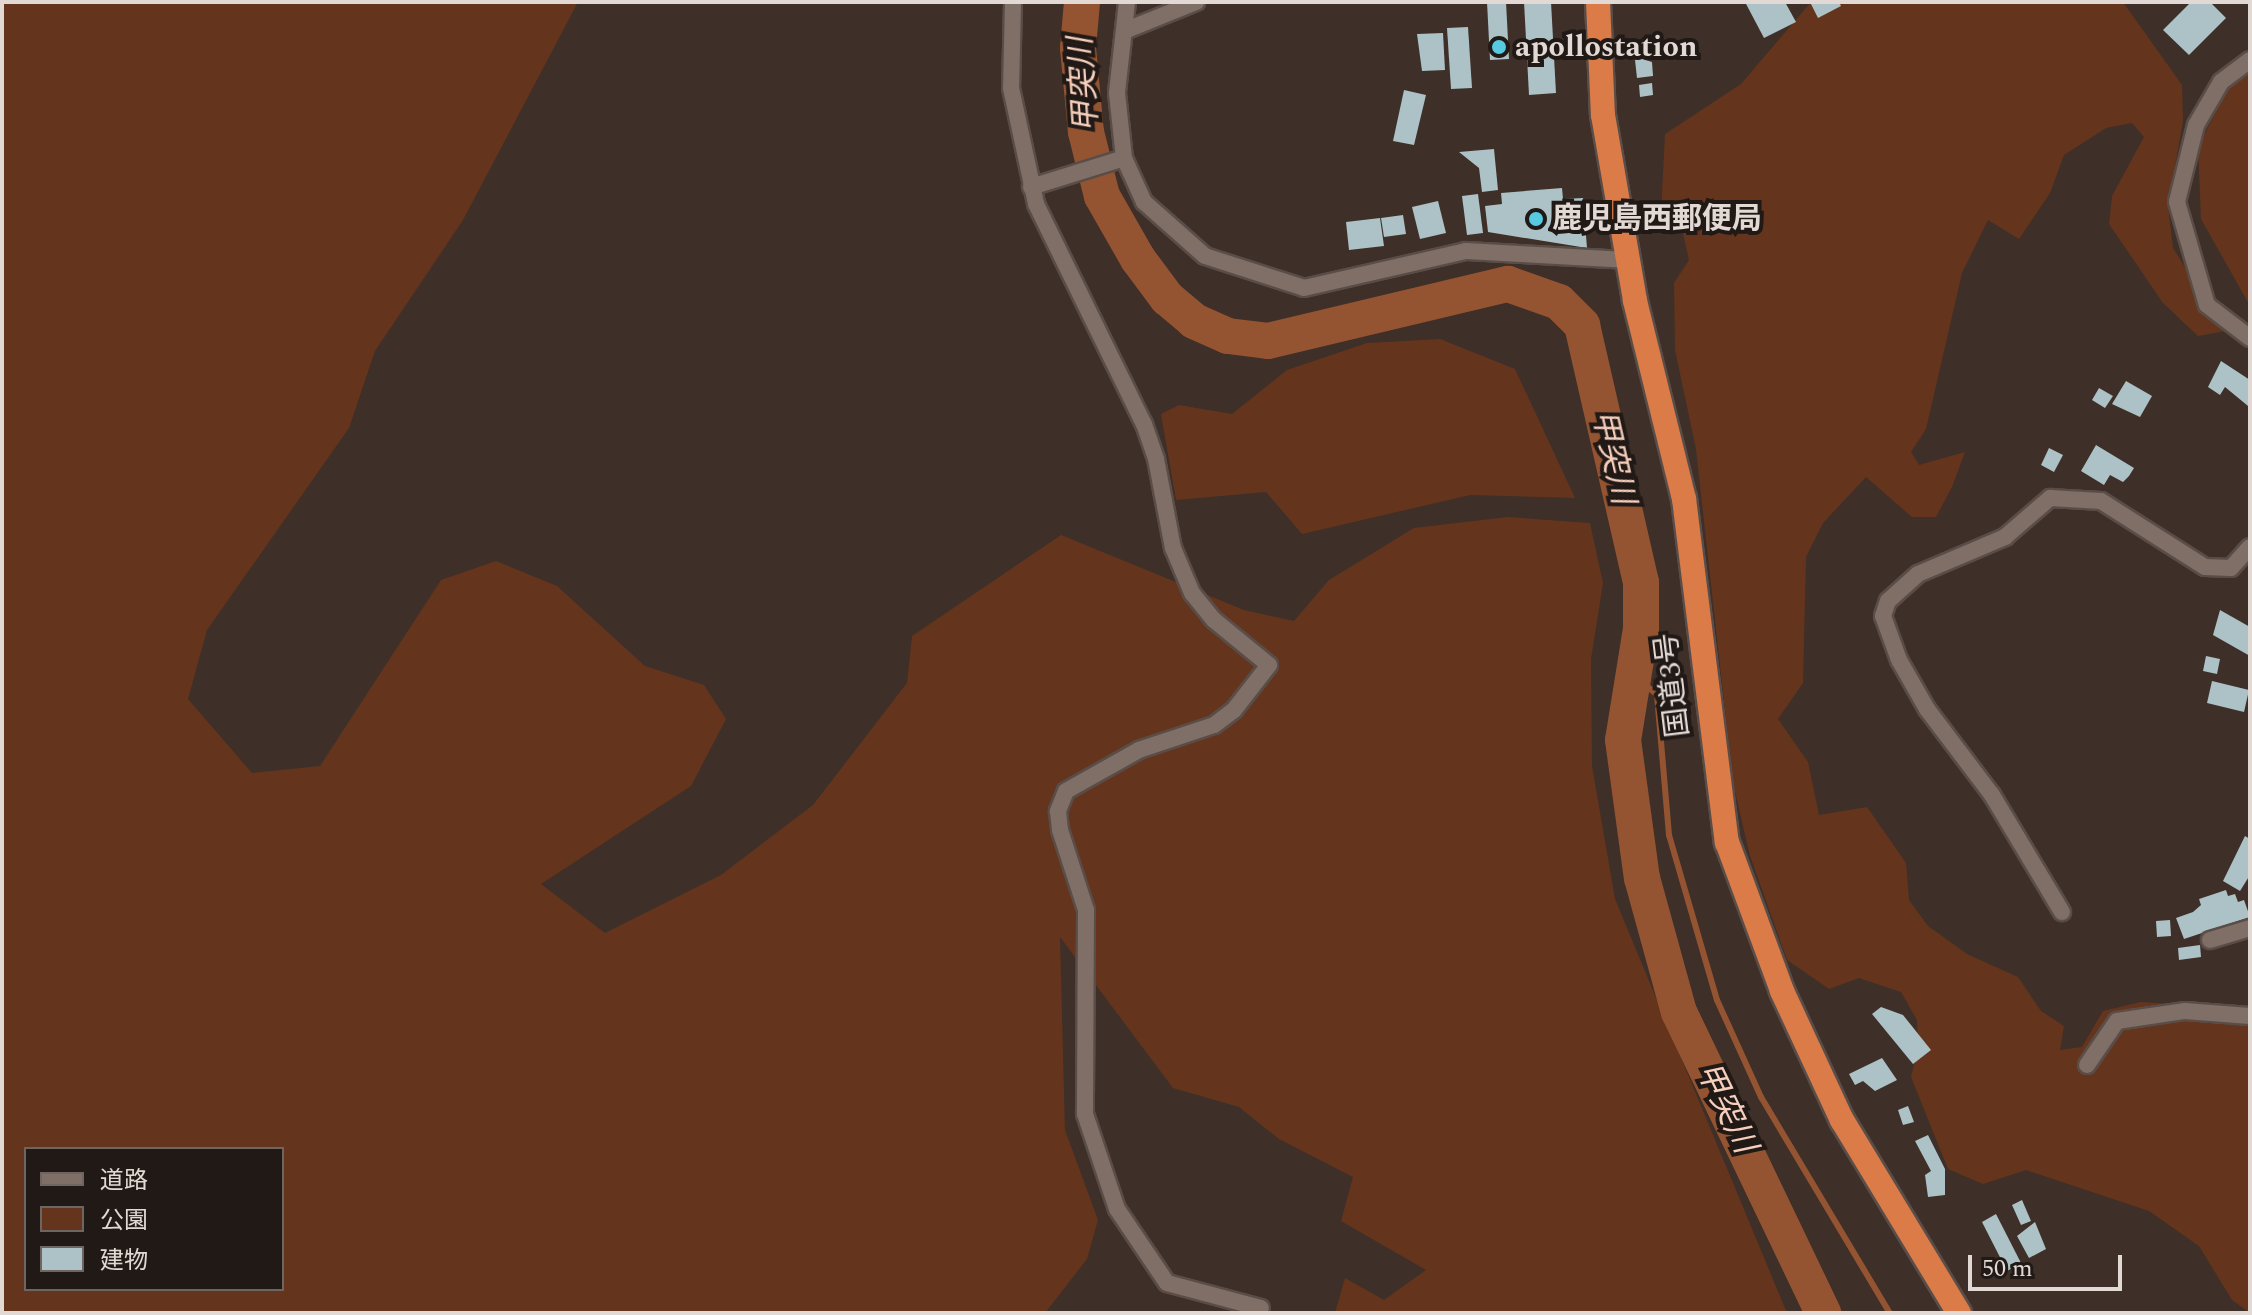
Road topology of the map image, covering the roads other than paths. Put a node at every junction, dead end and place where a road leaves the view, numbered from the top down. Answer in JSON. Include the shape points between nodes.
{"nodes":[{"id":1,"x":1013,"y":2,"type":"edge"},
{"id":2,"x":1127,"y":2,"type":"edge"},
{"id":3,"x":1196,"y":2,"type":"edge"},
{"id":4,"x":1598,"y":2,"type":"edge"},
{"id":5,"x":1124,"y":31,"type":"junction"},
{"id":6,"x":2250,"y":60,"type":"edge"},
{"id":7,"x":1124,"y":158,"type":"junction"},
{"id":8,"x":1031,"y":187,"type":"junction"},
{"id":9,"x":1626,"y":260,"type":"junction"},
{"id":10,"x":2250,"y":338,"type":"edge"},
{"id":11,"x":2250,"y":547,"type":"edge"},
{"id":12,"x":2062,"y":912,"type":"dead end"},
{"id":13,"x":2250,"y":928,"type":"edge"},
{"id":14,"x":2210,"y":940,"type":"dead end"},
{"id":15,"x":2250,"y":1016,"type":"edge"},
{"id":16,"x":2087,"y":1065,"type":"dead end"},
{"id":17,"x":1259,"y":1311,"type":"edge"},
{"id":18,"x":1959,"y":1313,"type":"edge"}],
"edges":[{"from":1,"to":8,"type":"street","via":[[1011,88]]},
{"from":2,"to":5,"type":"street"},
{"from":3,"to":5,"type":"street"},
{"from":4,"to":9,"type":"highway","name":"国道3号","via":[[1603,115]]},
{"from":5,"to":7,"type":"street","via":[[1117,93]]},
{"from":6,"to":10,"type":"street","via":[[2221,82],[2196,125],[2177,202],[2207,305]]},
{"from":7,"to":8,"type":"street"},
{"from":7,"to":9,"type":"street","via":[[1144,202],[1205,256],[1304,288],[1466,251]]},
{"from":8,"to":17,"type":"street","via":[[1090,323],[1144,424],[1173,548],[1192,593],[1214,620],[1269,665],[1234,710],[1214,725],[1090,774],[1066,791],[1058,811],[1086,910],[1085,1114],[1104,1179],[1117,1209],[1167,1283]]},
{"from":9,"to":18,"type":"highway","name":"国道3号","via":[[1684,499],[1719,798],[1739,884],[1842,1120]]},
{"from":11,"to":12,"type":"street","via":[[2231,568],[2205,567],[2101,501],[2050,498],[2005,537],[1918,574],[1888,601],[1883,616],[1899,660],[1927,709],[1992,795]]},
{"from":13,"to":14,"type":"street"},
{"from":15,"to":16,"type":"street","via":[[2185,1011],[2117,1021]]}]}
